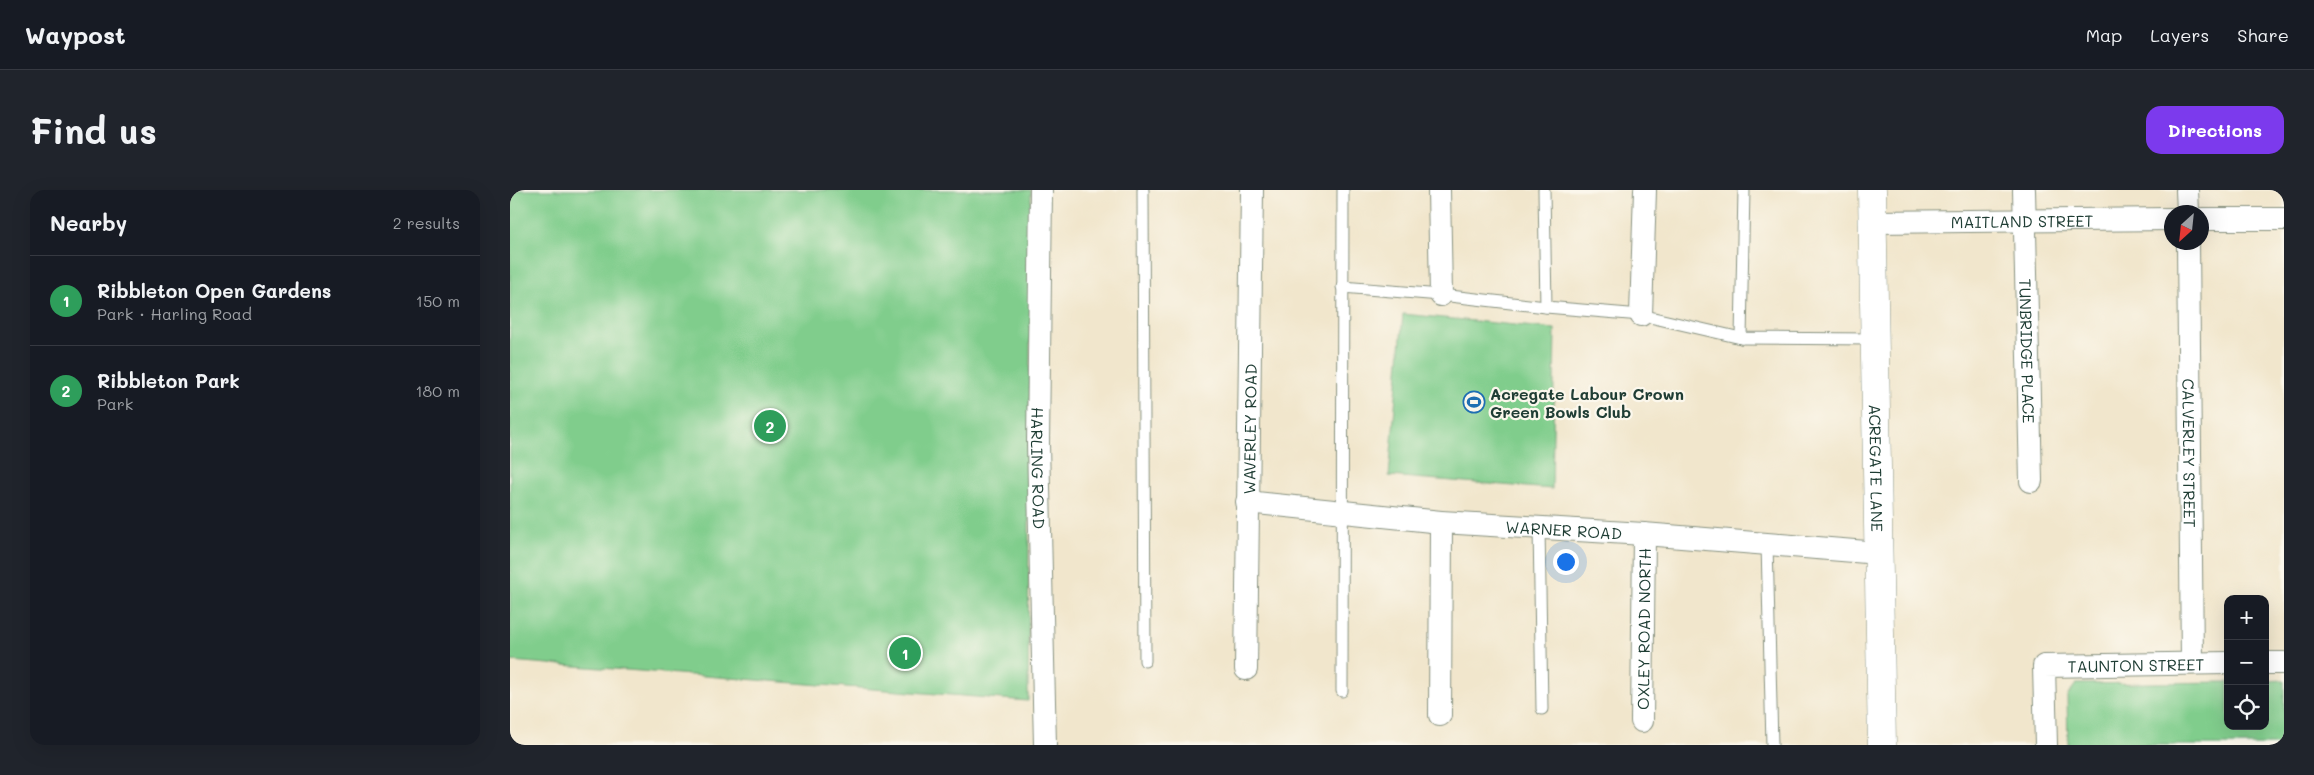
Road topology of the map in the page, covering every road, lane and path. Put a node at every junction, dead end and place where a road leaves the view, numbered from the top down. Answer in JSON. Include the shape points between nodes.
{"nodes":[{"id":1,"x":1041,"y":190,"type":"edge"},
{"id":2,"x":1143,"y":190,"type":"edge"},
{"id":3,"x":1252,"y":190,"type":"edge"},
{"id":4,"x":1343,"y":190,"type":"edge"},
{"id":5,"x":1439,"y":190,"type":"edge"},
{"id":6,"x":1544,"y":190,"type":"edge"},
{"id":7,"x":1645,"y":190,"type":"edge"},
{"id":8,"x":1744,"y":190,"type":"edge"},
{"id":9,"x":1872,"y":190,"type":"edge"},
{"id":10,"x":2024,"y":190,"type":"edge"},
{"id":11,"x":2187,"y":190,"type":"edge"},
{"id":12,"x":2188,"y":205,"type":"edge"},
{"id":13,"x":2164,"y":219,"type":"edge"},
{"id":14,"x":2209,"y":219,"type":"edge"},
{"id":15,"x":2284,"y":219,"type":"edge"},
{"id":16,"x":2025,"y":221,"type":"junction"},
{"id":17,"x":1873,"y":222,"type":"junction"},
{"id":18,"x":2188,"y":250,"type":"edge"},
{"id":19,"x":1342,"y":287,"type":"junction"},
{"id":20,"x":1441,"y":295,"type":"junction"},
{"id":21,"x":1546,"y":307,"type":"junction"},
{"id":22,"x":1641,"y":315,"type":"junction"},
{"id":23,"x":1741,"y":338,"type":"junction"},
{"id":24,"x":1875,"y":339,"type":"junction"},
{"id":25,"x":2031,"y":481,"type":"dead end"},
{"id":26,"x":1247,"y":502,"type":"junction"},
{"id":27,"x":1341,"y":512,"type":"junction"},
{"id":28,"x":1441,"y":522,"type":"junction"},
{"id":29,"x":1539,"y":528,"type":"junction"},
{"id":30,"x":1644,"y":534,"type":"junction"},
{"id":31,"x":1767,"y":544,"type":"junction"},
{"id":32,"x":1879,"y":553,"type":"junction"},
{"id":33,"x":1145,"y":660,"type":"dead end"},
{"id":34,"x":2192,"y":663,"type":"junction"},
{"id":35,"x":2224,"y":663,"type":"edge"},
{"id":36,"x":2269,"y":663,"type":"edge"},
{"id":37,"x":2284,"y":663,"type":"edge"},
{"id":38,"x":1246,"y":669,"type":"dead end"},
{"id":39,"x":1342,"y":691,"type":"dead end"},
{"id":40,"x":1542,"y":709,"type":"dead end"},
{"id":41,"x":1440,"y":716,"type":"dead end"},
{"id":42,"x":1642,"y":722,"type":"dead end"},
{"id":43,"x":1045,"y":745,"type":"edge"},
{"id":44,"x":1772,"y":745,"type":"edge"},
{"id":45,"x":1882,"y":745,"type":"edge"},
{"id":46,"x":2046,"y":745,"type":"edge"}],
"edges":[{"from":1,"to":43,"type":"street","name":"HARLING ROAD","via":[[1038,444]]},
{"from":2,"to":33,"type":"lane"},
{"from":3,"to":26,"type":"street","name":"WAVERLEY ROAD"},
{"from":4,"to":19,"type":"lane"},
{"from":5,"to":20,"type":"street"},
{"from":6,"to":21,"type":"lane"},
{"from":7,"to":22,"type":"street"},
{"from":8,"to":23,"type":"lane"},
{"from":9,"to":17,"type":"street","name":"ACREGATE LANE"},
{"from":10,"to":16,"type":"street","name":"TUNBRIDGE PLACE"},
{"from":11,"to":12,"type":"street"},
{"from":13,"to":16,"type":"street","name":"MAITLAND STREET"},
{"from":14,"to":15,"type":"street"},
{"from":16,"to":17,"type":"street","name":"MAITLAND STREET"},
{"from":16,"to":25,"type":"street","name":"TUNBRIDGE PLACE"},
{"from":17,"to":24,"type":"street","name":"ACREGATE LANE"},
{"from":18,"to":34,"type":"street","name":"CALVERLEY STREET"},
{"from":19,"to":20,"type":"lane"},
{"from":19,"to":27,"type":"lane"},
{"from":20,"to":21,"type":"lane"},
{"from":21,"to":22,"type":"lane"},
{"from":22,"to":23,"type":"lane"},
{"from":23,"to":24,"type":"lane"},
{"from":24,"to":32,"type":"street","name":"ACREGATE LANE"},
{"from":26,"to":27,"type":"street","name":"WARNER ROAD"},
{"from":26,"to":38,"type":"street","name":"WAVERLEY ROAD"},
{"from":27,"to":28,"type":"street","name":"WARNER ROAD"},
{"from":27,"to":39,"type":"lane"},
{"from":28,"to":29,"type":"street","name":"WARNER ROAD"},
{"from":28,"to":41,"type":"street"},
{"from":29,"to":30,"type":"street","name":"WARNER ROAD"},
{"from":29,"to":40,"type":"lane"},
{"from":30,"to":31,"type":"street","name":"WARNER ROAD"},
{"from":30,"to":42,"type":"street","name":"OXLEY ROAD NORTH"},
{"from":31,"to":32,"type":"street","name":"WARNER ROAD"},
{"from":31,"to":44,"type":"lane"},
{"from":32,"to":45,"type":"street","name":"ACREGATE LANE"},
{"from":34,"to":35,"type":"street","name":"TAUNTON STREET"},
{"from":34,"to":46,"type":"street","name":"TAUNTON STREET","via":[[2044,666]]},
{"from":36,"to":37,"type":"street"}]}
